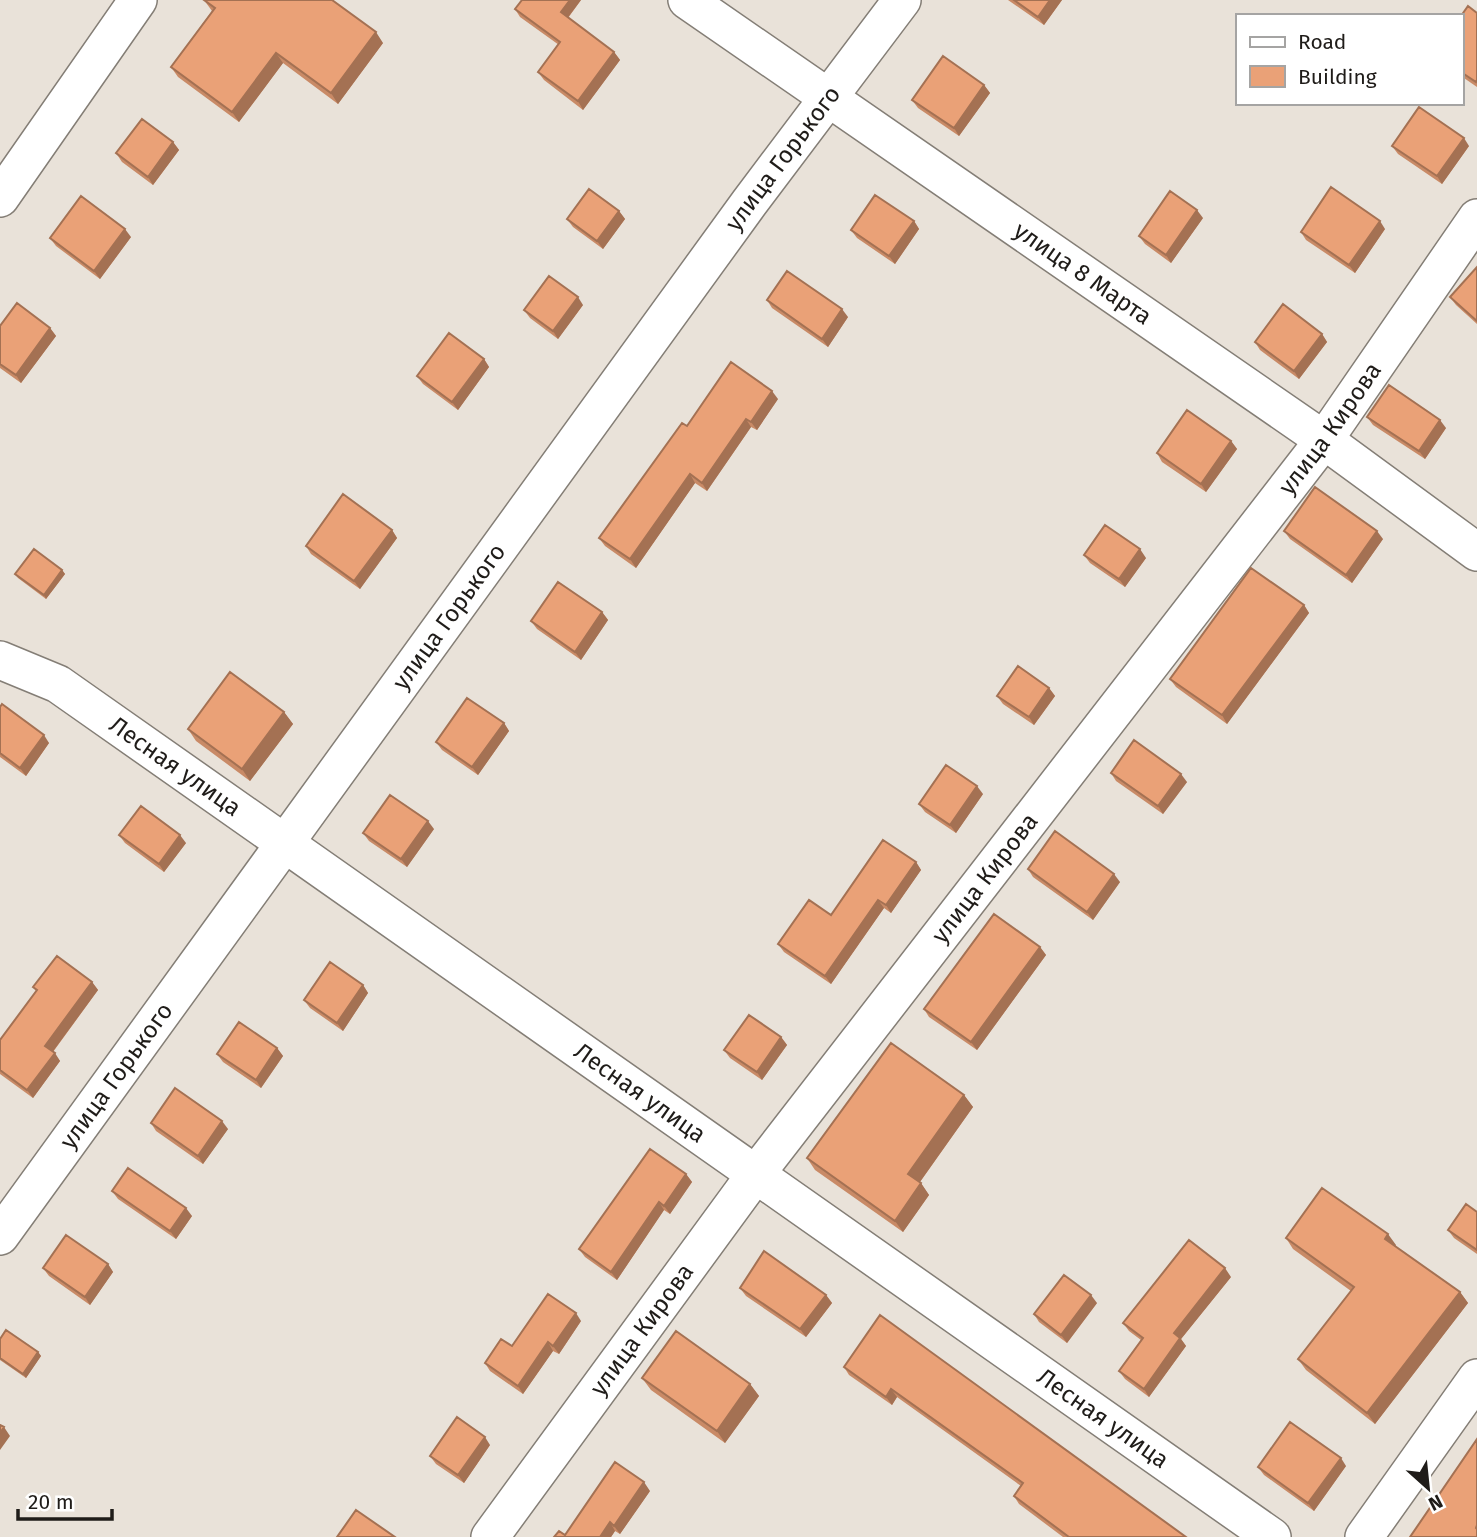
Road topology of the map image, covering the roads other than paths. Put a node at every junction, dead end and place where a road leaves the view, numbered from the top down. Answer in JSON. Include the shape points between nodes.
{"nodes":[{"id":1,"x":138,"y":0,"type":"edge"},
{"id":2,"x":687,"y":0,"type":"edge"},
{"id":3,"x":902,"y":0,"type":"edge"},
{"id":4,"x":829,"y":99,"type":"junction"},
{"id":5,"x":0,"y":198,"type":"edge"},
{"id":6,"x":1477,"y":218,"type":"edge"},
{"id":7,"x":1324,"y":440,"type":"junction"},
{"id":8,"x":1477,"y":552,"type":"edge"},
{"id":9,"x":0,"y":660,"type":"edge"},
{"id":10,"x":285,"y":845,"type":"junction"},
{"id":11,"x":755,"y":1175,"type":"junction"},
{"id":12,"x":0,"y":1236,"type":"edge"},
{"id":13,"x":1477,"y":1378,"type":"edge"},
{"id":14,"x":490,"y":1537,"type":"edge"},
{"id":15,"x":1272,"y":1537,"type":"edge"},
{"id":16,"x":1364,"y":1537,"type":"edge"}],
"edges":[{"from":1,"to":5,"type":"street"},
{"from":2,"to":4,"type":"street","name":"улица 8 Марта"},
{"from":3,"to":4,"type":"street","name":"улица Горького"},
{"from":4,"to":7,"type":"street","name":"улица 8 Марта"},
{"from":4,"to":10,"type":"street","name":"улица Горького"},
{"from":6,"to":7,"type":"street","name":"улица Кирова"},
{"from":7,"to":8,"type":"street","name":"улица 8 Марта"},
{"from":7,"to":11,"type":"street","name":"улица Кирова"},
{"from":9,"to":10,"type":"street","name":"Лесная улица","via":[[58,684]]},
{"from":10,"to":11,"type":"street","name":"Лесная улица"},
{"from":10,"to":12,"type":"street","name":"улица Горького"},
{"from":11,"to":14,"type":"street","name":"улица Кирова"},
{"from":11,"to":15,"type":"street","name":"Лесная улица"},
{"from":13,"to":16,"type":"street"}]}
